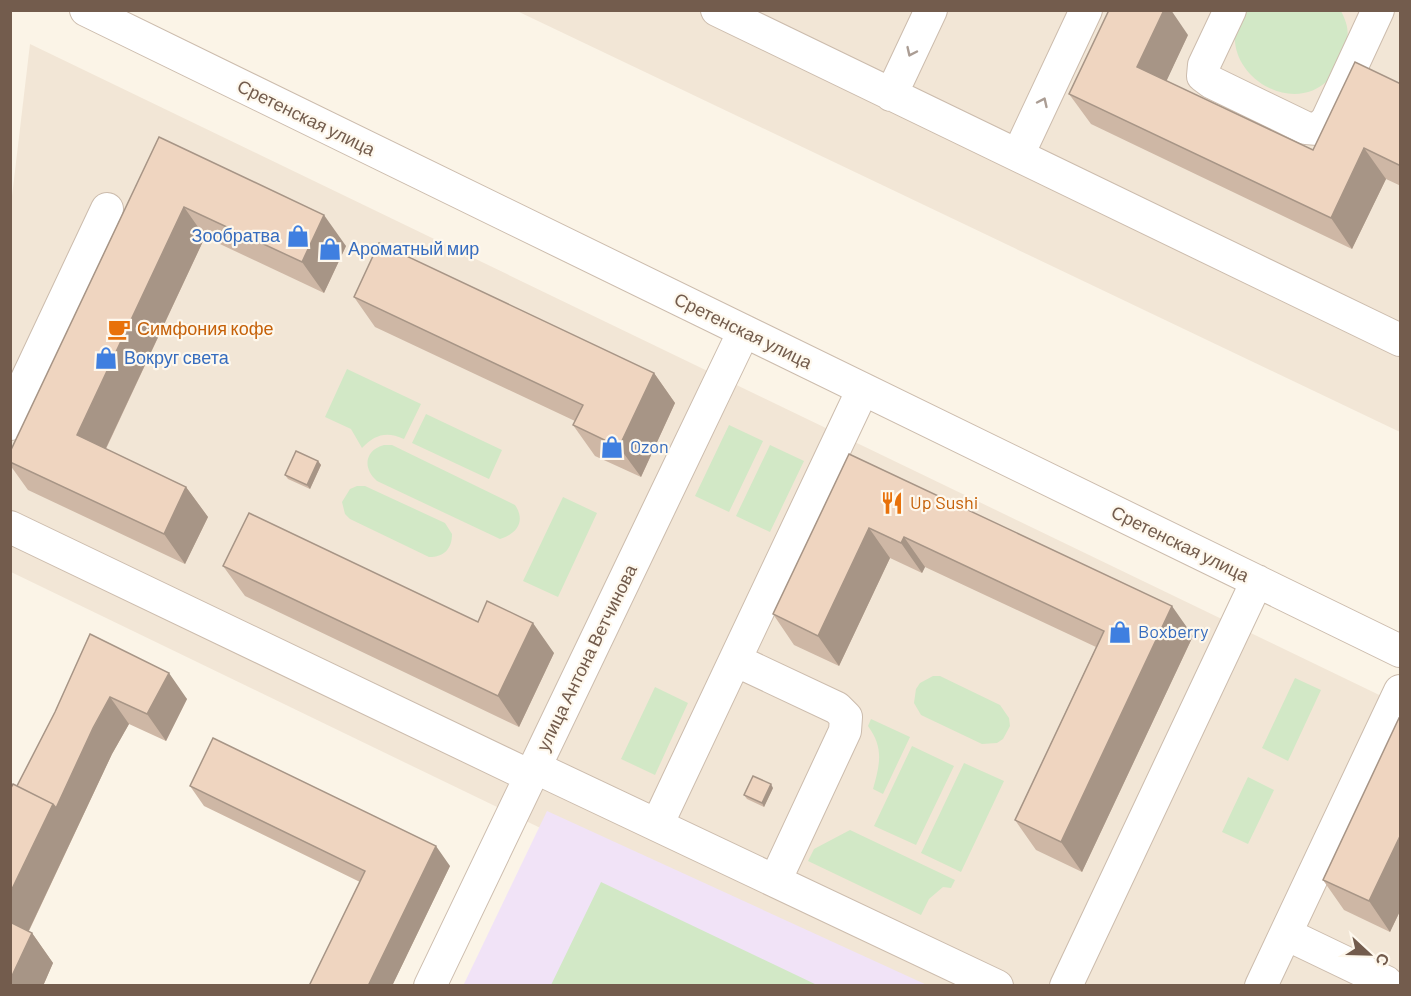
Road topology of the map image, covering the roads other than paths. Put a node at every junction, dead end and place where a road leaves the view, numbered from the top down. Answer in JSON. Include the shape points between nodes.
{"nodes":[{"id":1,"x":86,"y":10,"type":"edge"},
{"id":2,"x":717,"y":10,"type":"edge"},
{"id":3,"x":931,"y":10,"type":"edge"},
{"id":4,"x":1086,"y":10,"type":"edge"},
{"id":5,"x":1230,"y":10,"type":"edge"},
{"id":6,"x":1378,"y":10,"type":"edge"},
{"id":7,"x":891,"y":94,"type":"junction"},
{"id":8,"x":1018,"y":155,"type":"junction"},
{"id":9,"x":107,"y":209,"type":"dead end"},
{"id":10,"x":744,"y":331,"type":"junction"},
{"id":11,"x":1399,"y":336,"type":"edge"},
{"id":12,"x":863,"y":389,"type":"junction"},
{"id":13,"x":10,"y":424,"type":"edge"},
{"id":14,"x":10,"y":527,"type":"edge"},
{"id":15,"x":1257,"y":581,"type":"junction"},
{"id":16,"x":1401,"y":651,"type":"edge"},
{"id":17,"x":735,"y":660,"type":"junction"},
{"id":18,"x":1401,"y":691,"type":"edge"},
{"id":19,"x":532,"y":772,"type":"junction"},
{"id":20,"x":657,"y":825,"type":"junction"},
{"id":21,"x":775,"y":881,"type":"junction"},
{"id":22,"x":1286,"y":934,"type":"junction"},
{"id":23,"x":430,"y":986,"type":"edge"},
{"id":24,"x":997,"y":986,"type":"edge"},
{"id":25,"x":1066,"y":986,"type":"edge"},
{"id":26,"x":1261,"y":986,"type":"edge"},
{"id":27,"x":1390,"y":986,"type":"edge"}],
"edges":[{"from":1,"to":10,"type":"street","name":"Сретенская улица"},
{"from":2,"to":7,"type":"street"},
{"from":3,"to":7,"type":"street","one_way":true},
{"from":8,"to":4,"type":"street","one_way":true},
{"from":5,"to":6,"type":"street","via":[[1204,65],[1203,76],[1306,128],[1318,129],[1327,120]]},
{"from":7,"to":8,"type":"street"},
{"from":8,"to":11,"type":"street"},
{"from":9,"to":13,"type":"street","via":[[18,398]]},
{"from":10,"to":12,"type":"street","name":"Сретенская улица"},
{"from":10,"to":19,"type":"street","name":"улица Антона Ветчинова"},
{"from":12,"to":15,"type":"street","name":"Сретенская улица"},
{"from":12,"to":17,"type":"street"},
{"from":14,"to":19,"type":"street"},
{"from":15,"to":16,"type":"street","name":"Сретенская улица"},
{"from":15,"to":25,"type":"street"},
{"from":17,"to":20,"type":"street"},
{"from":17,"to":21,"type":"street","via":[[837,708],[846,717],[845,731]]},
{"from":18,"to":22,"type":"street"},
{"from":19,"to":20,"type":"street"},
{"from":19,"to":23,"type":"street","name":"улица Антона Ветчинова"},
{"from":20,"to":21,"type":"street"},
{"from":21,"to":24,"type":"street"},
{"from":22,"to":26,"type":"street"},
{"from":22,"to":27,"type":"street"}]}
